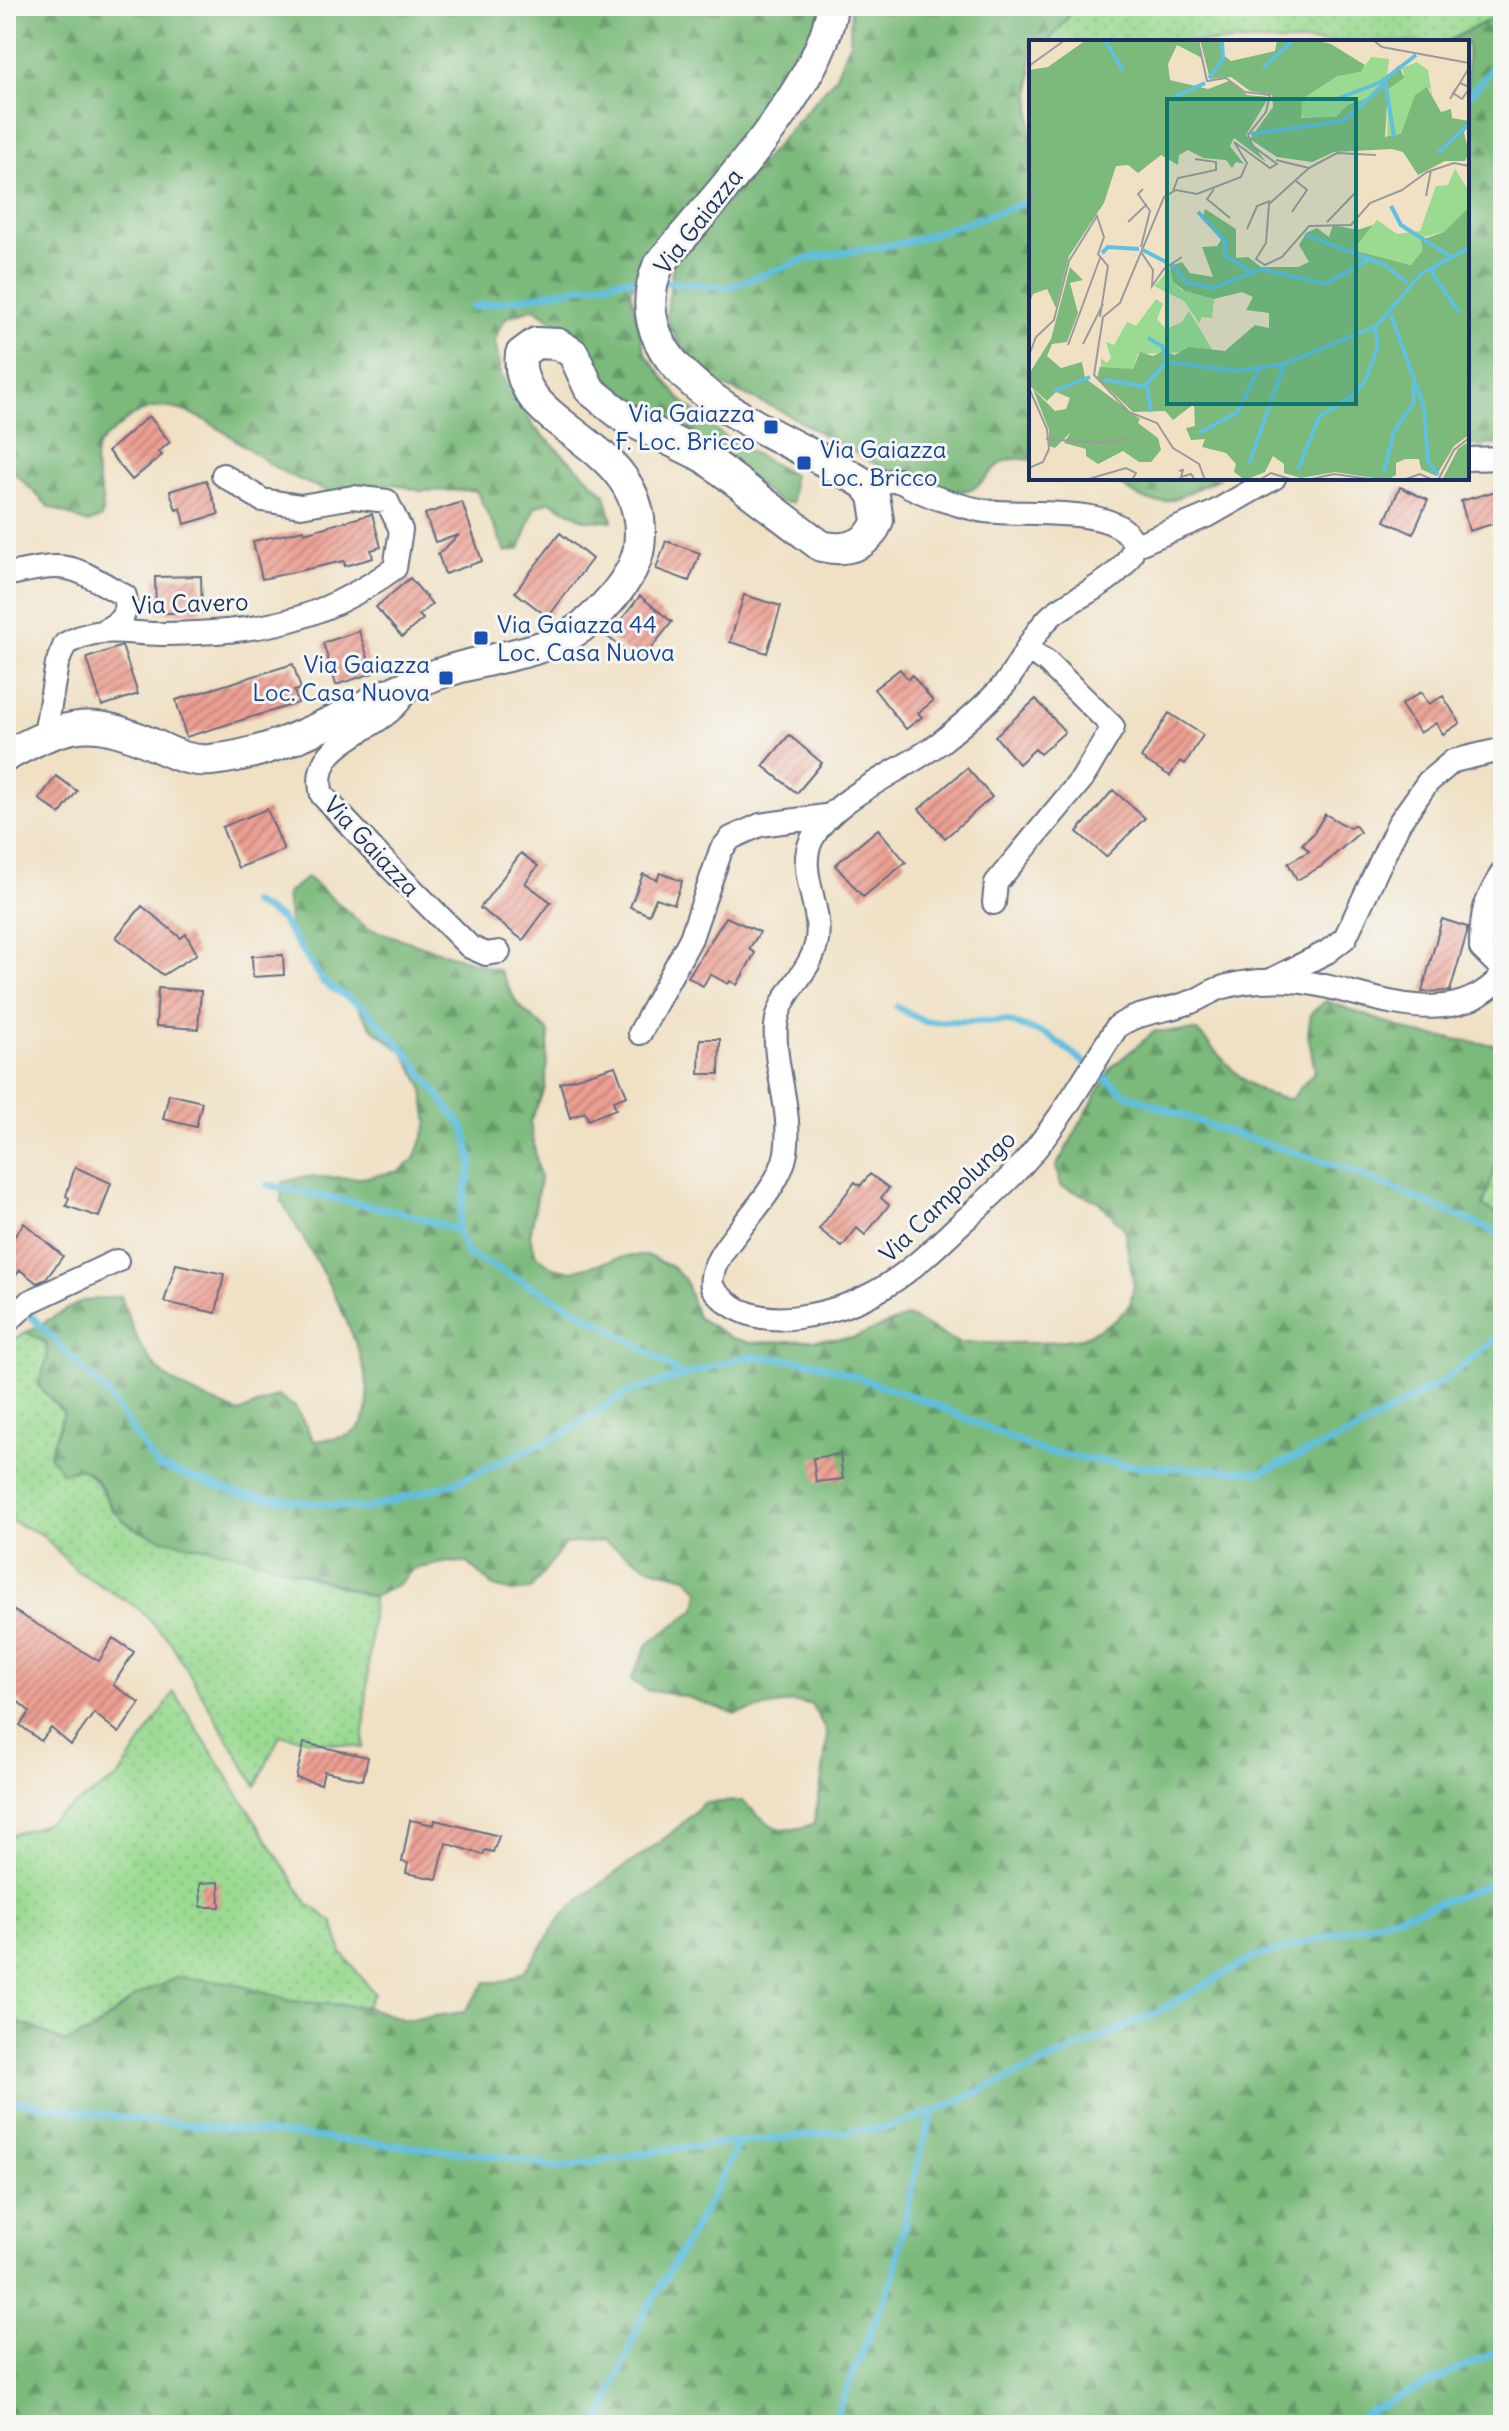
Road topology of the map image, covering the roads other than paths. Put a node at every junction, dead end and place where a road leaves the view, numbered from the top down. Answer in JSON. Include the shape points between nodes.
{"nodes":[{"id":1,"x":832,"y":6,"type":"edge"},
{"id":2,"x":1503,"y":458,"type":"edge"},
{"id":3,"x":1469,"y":459,"type":"edge"},
{"id":4,"x":223,"y":475,"type":"dead end"},
{"id":5,"x":1270,"y":480,"type":"edge"},
{"id":6,"x":866,"y":485,"type":"junction"},
{"id":7,"x":1134,"y":546,"type":"junction"},
{"id":8,"x":6,"y":575,"type":"edge"},
{"id":9,"x":105,"y":630,"type":"junction"},
{"id":10,"x":1028,"y":650,"type":"junction"},
{"id":11,"x":408,"y":687,"type":"junction"},
{"id":12,"x":45,"y":735,"type":"junction"},
{"id":13,"x":1500,"y":750,"type":"dead end"},
{"id":14,"x":6,"y":756,"type":"edge"},
{"id":15,"x":825,"y":816,"type":"junction"},
{"id":16,"x":1503,"y":871,"type":"edge"},
{"id":17,"x":994,"y":903,"type":"dead end"},
{"id":18,"x":1492,"y":928,"type":"edge"},
{"id":19,"x":499,"y":952,"type":"dead end"},
{"id":20,"x":1503,"y":972,"type":"edge"},
{"id":21,"x":1270,"y":981,"type":"junction"},
{"id":22,"x":640,"y":1033,"type":"dead end"},
{"id":23,"x":117,"y":1261,"type":"dead end"},
{"id":24,"x":6,"y":1323,"type":"edge"}],
"edges":[{"from":1,"to":6,"type":"main road","name":"Via Gaiazza","via":[[827,30],[791,104],[658,266],[649,287],[662,348],[683,376],[714,401]]},
{"from":2,"to":3,"type":"street"},
{"from":4,"to":9,"type":"street","name":"Via Cavero","via":[[262,500],[301,506],[353,497],[387,501],[401,530],[395,568],[355,597],[289,622],[226,633]]},
{"from":5,"to":7,"type":"street","name":"Via Campolungo","via":[[1211,514]]},
{"from":6,"to":7,"type":"street","via":[[898,480],[981,511],[1097,518],[1122,528]]},
{"from":6,"to":11,"type":"main road","name":"Via Gaiazza","via":[[878,510],[875,529],[843,550],[821,546],[704,457],[625,418],[590,390],[573,353],[558,344],[536,343],[521,354],[519,372],[552,416],[625,478],[639,511],[639,552],[624,580],[571,634]]},
{"from":7,"to":10,"type":"street","name":"Via Campolungo","via":[[1120,567],[1049,618]]},
{"from":8,"to":9,"type":"street","via":[[57,564],[88,575],[125,596],[127,608],[120,622]]},
{"from":9,"to":12,"type":"street","name":"Via Cavero","via":[[86,632],[65,644]]},
{"from":10,"to":15,"type":"street","name":"Via Campolungo","via":[[1003,685],[941,742]]},
{"from":10,"to":17,"type":"street","via":[[1113,727],[1082,779],[996,883]]},
{"from":11,"to":12,"type":"main road","name":"Via Gaiazza","via":[[303,738],[244,756],[187,759],[112,727],[72,727]]},
{"from":11,"to":19,"type":"street","name":"Via Gaiazza","via":[[390,709],[321,764],[322,795],[470,947],[486,954]]},
{"from":12,"to":14,"type":"main road","name":"Via Gaiazza"},
{"from":13,"to":21,"type":"street","via":[[1453,761],[1428,782],[1399,823],[1345,938]]},
{"from":15,"to":21,"type":"street","name":"Via Campolungo","via":[[806,850],[817,941],[782,1000],[776,1024],[787,1124],[780,1176],[724,1248],[710,1276],[712,1287],[731,1307],[781,1320],[854,1304],[896,1283],[1020,1168],[1117,1027],[1134,1015],[1192,1002],[1219,988]]},
{"from":15,"to":22,"type":"street","via":[[760,825],[731,838],[721,850],[691,938]]},
{"from":16,"to":18,"type":"street","via":[[1482,908]]},
{"from":18,"to":20,"type":"street","via":[[1481,948]]},
{"from":20,"to":21,"type":"street","name":"Via Campolungo","via":[[1483,993],[1443,1008],[1377,1000],[1303,982]]},
{"from":23,"to":24,"type":"street","via":[[29,1302]]}]}
